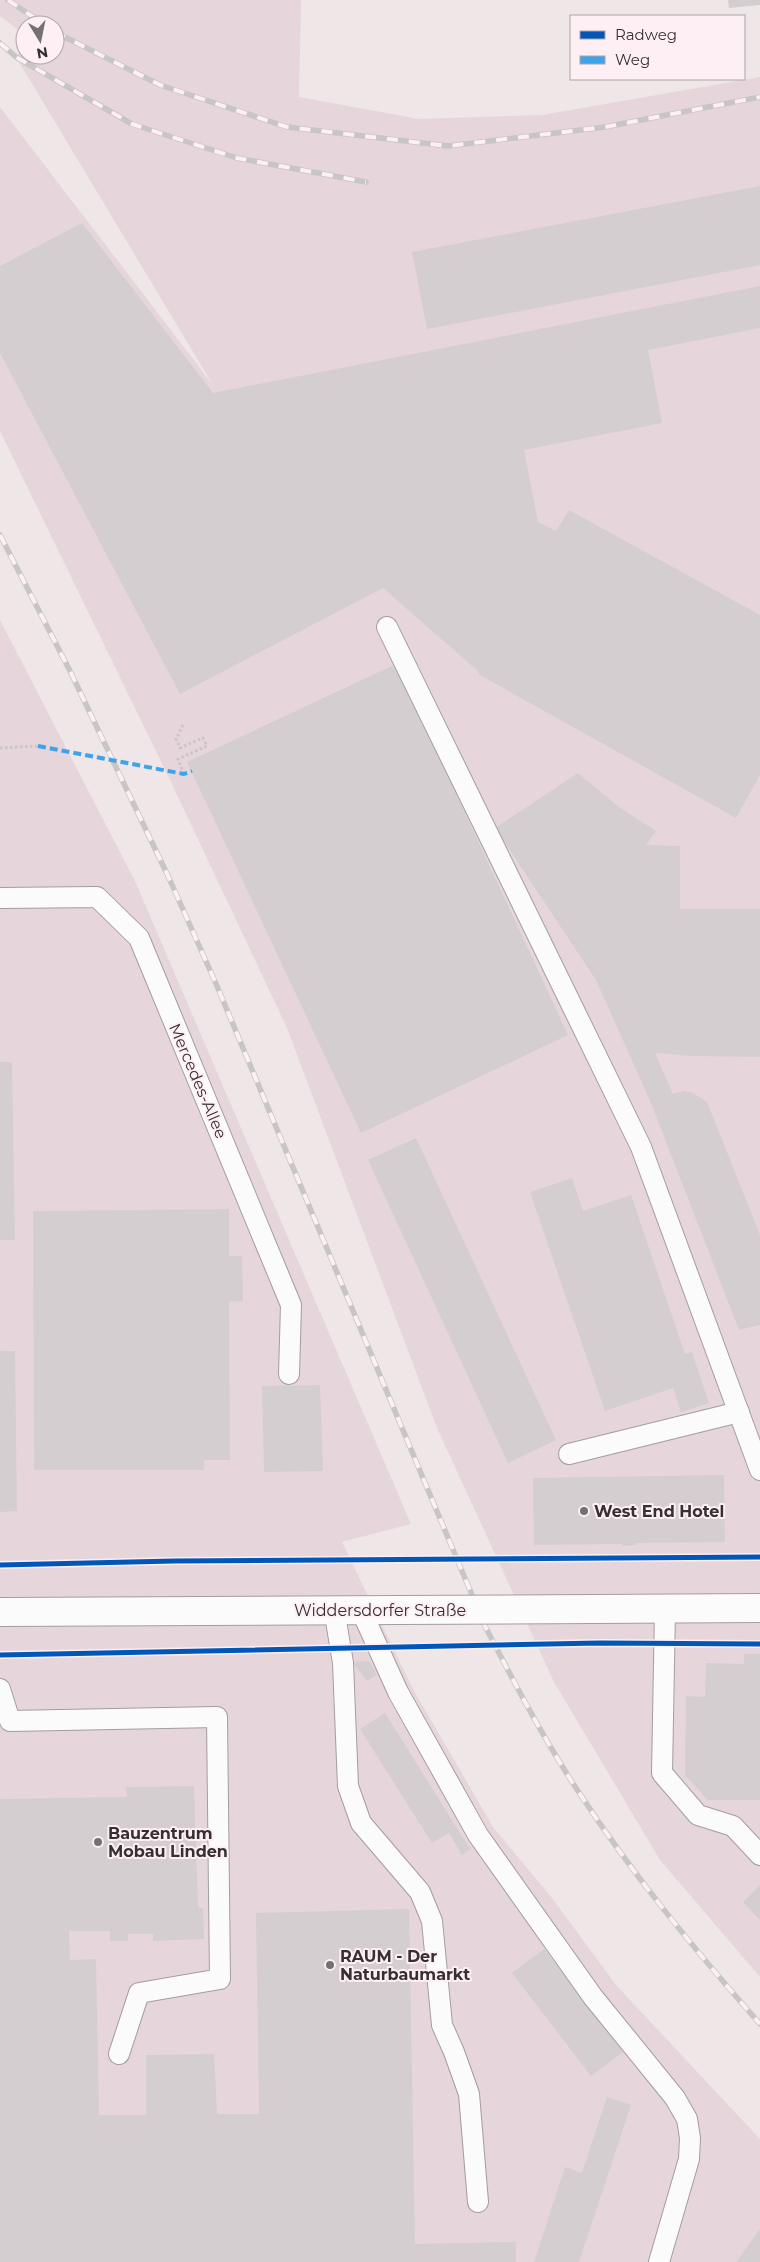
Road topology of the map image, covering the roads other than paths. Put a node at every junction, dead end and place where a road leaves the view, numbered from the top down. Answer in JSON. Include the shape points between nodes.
{"nodes":[{"id":1,"x":388,"y":627,"type":"dead end"},
{"id":2,"x":0,"y":898,"type":"edge"},
{"id":3,"x":289,"y":1374,"type":"dead end"},
{"id":4,"x":739,"y":1412,"type":"junction"},
{"id":5,"x":569,"y":1454,"type":"dead end"},
{"id":6,"x":760,"y":1470,"type":"edge"},
{"id":7,"x":665,"y":1608,"type":"junction"},
{"id":8,"x":760,"y":1608,"type":"edge"},
{"id":9,"x":334,"y":1610,"type":"junction"},
{"id":10,"x":361,"y":1610,"type":"junction"},
{"id":11,"x":0,"y":1612,"type":"edge"},
{"id":12,"x":0,"y":1689,"type":"edge"},
{"id":13,"x":760,"y":1855,"type":"edge"},
{"id":14,"x":119,"y":2054,"type":"dead end"},
{"id":15,"x":478,"y":2202,"type":"dead end"},
{"id":16,"x":660,"y":2262,"type":"edge"}],
"edges":[{"from":1,"to":4,"type":"lane","via":[[641,1147]]},
{"from":2,"to":3,"type":"lane","name":"Mercedes-Allee","via":[[97,897],[139,938],[291,1305]]},
{"from":4,"to":5,"type":"lane"},
{"from":4,"to":6,"type":"lane"},
{"from":7,"to":8,"type":"main road","name":"Widdersdorfer Straße"},
{"from":7,"to":10,"type":"main road","name":"Widdersdorfer Straße","bridge":true},
{"from":7,"to":13,"type":"lane","via":[[662,1773],[698,1815],[733,1826]]},
{"from":9,"to":10,"type":"main road","name":"Widdersdorfer Straße"},
{"from":9,"to":11,"type":"main road","name":"Widdersdorfer Straße"},
{"from":9,"to":15,"type":"lane","via":[[343,1663],[348,1786],[361,1823],[420,1892],[432,1921],[442,2025],[470,2094]]},
{"from":10,"to":16,"type":"lane","via":[[398,1692],[478,1835],[594,1997],[676,2098],[687,2119],[689,2159]]},
{"from":12,"to":14,"type":"lane","via":[[10,1721],[217,1717],[220,1979],[139,1993]]}]}
